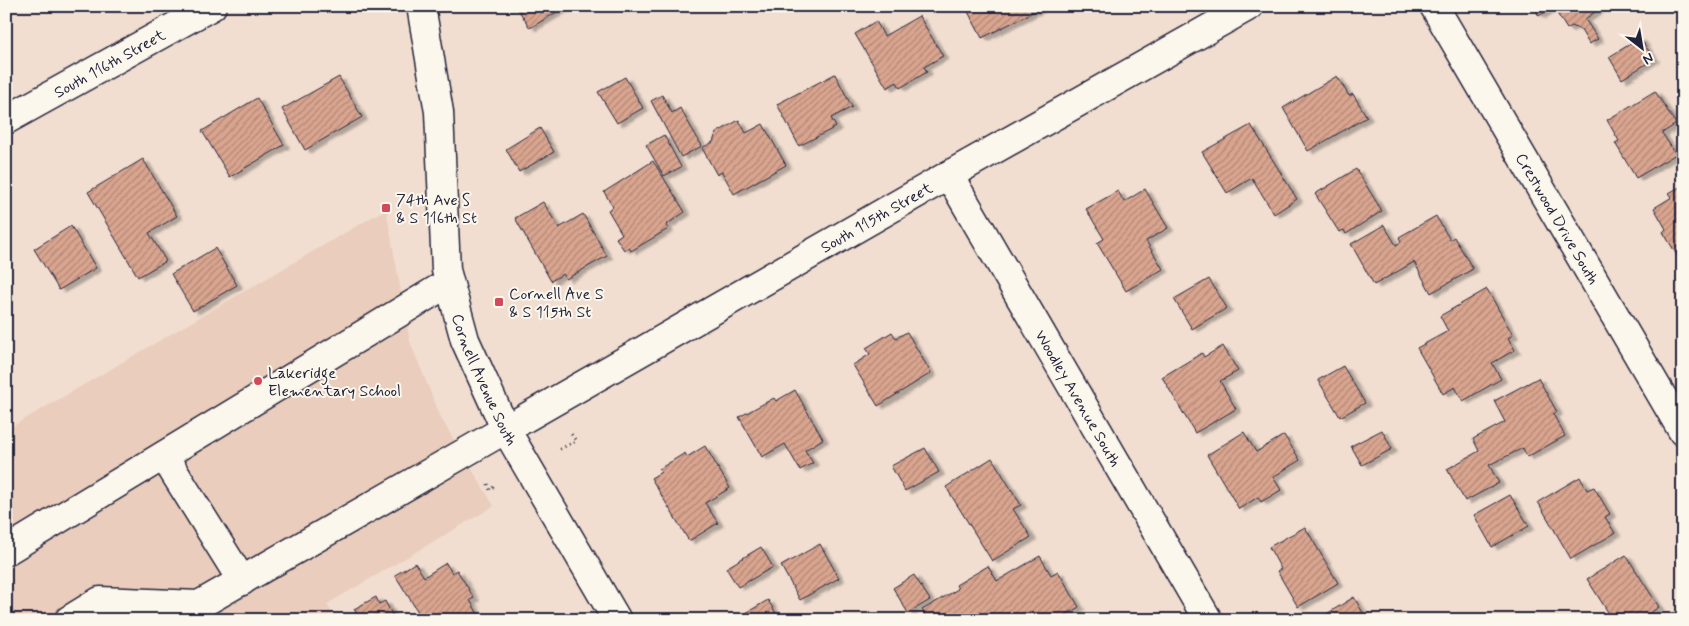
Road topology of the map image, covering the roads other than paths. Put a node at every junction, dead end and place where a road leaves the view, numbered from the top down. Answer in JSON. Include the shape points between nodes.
{"nodes":[{"id":1,"x":212,"y":6,"type":"edge"},
{"id":2,"x":421,"y":6,"type":"edge"},
{"id":3,"x":1249,"y":6,"type":"edge"},
{"id":4,"x":1434,"y":6,"type":"edge"},
{"id":5,"x":6,"y":120,"type":"edge"},
{"id":6,"x":948,"y":175,"type":"junction"},
{"id":7,"x":448,"y":284,"type":"junction"},
{"id":8,"x":505,"y":428,"type":"junction"},
{"id":9,"x":1683,"y":432,"type":"edge"},
{"id":10,"x":164,"y":456,"type":"junction"},
{"id":11,"x":6,"y":551,"type":"edge"},
{"id":12,"x":242,"y":581,"type":"junction"},
{"id":13,"x":69,"y":620,"type":"edge"},
{"id":14,"x":617,"y":620,"type":"edge"},
{"id":15,"x":1208,"y":620,"type":"edge"}],
"edges":[{"from":1,"to":5,"type":"street","name":"South 116th Street"},
{"from":2,"to":7,"type":"street","name":"Cornell Avenue South","via":[[439,112]]},
{"from":3,"to":6,"type":"street","name":"South 115th Street"},
{"from":4,"to":9,"type":"street","name":"Crestwood Drive South"},
{"from":6,"to":8,"type":"street","name":"South 115th Street"},
{"from":6,"to":15,"type":"street","name":"Woodley Avenue South"},
{"from":7,"to":8,"type":"street","name":"Cornell Avenue South","via":[[465,340]]},
{"from":7,"to":10,"type":"street"},
{"from":8,"to":12,"type":"street","name":"South 115th Street"},
{"from":8,"to":14,"type":"street","name":"Cornell Avenue South"},
{"from":10,"to":11,"type":"street"},
{"from":10,"to":12,"type":"street"},
{"from":12,"to":13,"type":"street","name":"South 115th Street","via":[[199,605],[100,601]]}]}
